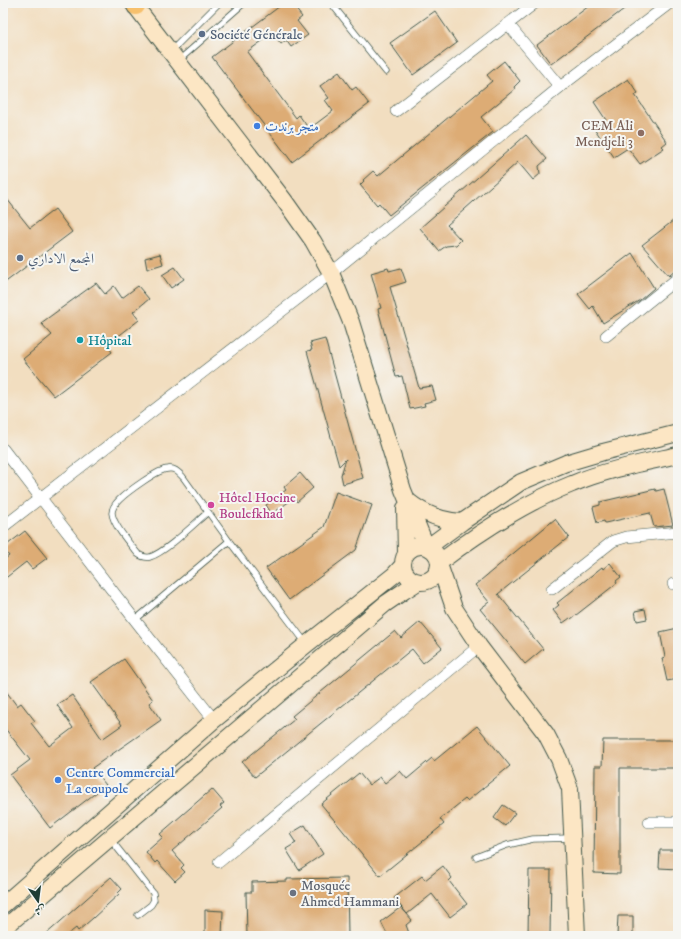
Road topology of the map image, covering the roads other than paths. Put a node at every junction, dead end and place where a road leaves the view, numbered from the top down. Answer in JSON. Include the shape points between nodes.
{"nodes":[{"id":1,"x":219,"y":3,"type":"edge"},
{"id":2,"x":244,"y":3,"type":"edge"},
{"id":3,"x":331,"y":3,"type":"edge"},
{"id":4,"x":535,"y":3,"type":"edge"},
{"id":5,"x":670,"y":3,"type":"edge"},
{"id":6,"x":135,"y":4,"type":"edge"},
{"id":7,"x":508,"y":24,"type":"junction"},
{"id":8,"x":174,"y":56,"type":"junction"},
{"id":9,"x":386,"y":72,"type":"dead end"},
{"id":10,"x":560,"y":87,"type":"junction"},
{"id":11,"x":396,"y":111,"type":"dead end"},
{"id":12,"x":331,"y":273,"type":"junction"},
{"id":13,"x":678,"y":278,"type":"edge"},
{"id":14,"x":606,"y":336,"type":"dead end"},
{"id":15,"x":678,"y":433,"type":"edge"},
{"id":16,"x":3,"y":449,"type":"edge"},
{"id":17,"x":678,"y":455,"type":"edge"},
{"id":18,"x":406,"y":496,"type":"junction"},
{"id":19,"x":40,"y":498,"type":"junction"},
{"id":20,"x":208,"y":512,"type":"junction"},
{"id":21,"x":462,"y":522,"type":"junction"},
{"id":22,"x":3,"y":527,"type":"edge"},
{"id":23,"x":678,"y":532,"type":"edge"},
{"id":24,"x":229,"y":541,"type":"junction"},
{"id":25,"x":427,"y":547,"type":"junction"},
{"id":26,"x":405,"y":559,"type":"junction"},
{"id":27,"x":440,"y":564,"type":"junction"},
{"id":28,"x":419,"y":582,"type":"junction"},
{"id":29,"x":552,"y":589,"type":"dead end"},
{"id":30,"x":454,"y":608,"type":"junction"},
{"id":31,"x":135,"y":620,"type":"junction"},
{"id":32,"x":307,"y":644,"type":"junction"},
{"id":33,"x":479,"y":646,"type":"junction"},
{"id":34,"x":214,"y":720,"type":"junction"},
{"id":35,"x":649,"y":822,"type":"dead end"},
{"id":36,"x":678,"y":822,"type":"edge"},
{"id":37,"x":110,"y":838,"type":"junction"},
{"id":38,"x":573,"y":838,"type":"junction"},
{"id":39,"x":476,"y":857,"type":"dead end"},
{"id":40,"x":219,"y":862,"type":"dead end"},
{"id":41,"x":3,"y":905,"type":"edge"},
{"id":42,"x":138,"y":915,"type":"dead end"},
{"id":43,"x":6,"y":930,"type":"edge"},
{"id":44,"x":577,"y":936,"type":"edge"}],
"edges":[{"from":1,"to":8,"type":"lane"},
{"from":2,"to":8,"type":"lane"},
{"from":3,"to":9,"type":"lane"},
{"from":4,"to":7,"type":"street"},
{"from":5,"to":10,"type":"street"},
{"from":6,"to":8,"type":"main road"},
{"from":7,"to":10,"type":"street"},
{"from":7,"to":11,"type":"street"},
{"from":8,"to":12,"type":"main road","via":[[288,206],[313,241]]},
{"from":10,"to":12,"type":"street"},
{"from":12,"to":18,"type":"main road","via":[[351,322]]},
{"from":12,"to":19,"type":"street"},
{"from":13,"to":14,"type":"street"},
{"from":15,"to":21,"type":"main road","via":[[566,463],[521,482]]},
{"from":16,"to":19,"type":"street"},
{"from":17,"to":27,"type":"main road","via":[[602,473],[544,496],[493,525]]},
{"from":18,"to":21,"type":"main road","via":[[416,507],[433,516]]},
{"from":18,"to":25,"type":"main road"},
{"from":18,"to":26,"type":"main road"},
{"from":19,"to":22,"type":"street"},
{"from":19,"to":31,"type":"street"},
{"from":20,"to":20,"type":"lane","via":[[175,469],[157,472],[119,500],[112,509],[112,515],[120,530],[142,557],[150,557],[166,548]]},
{"from":20,"to":24,"type":"lane"},
{"from":21,"to":25,"type":"main road"},
{"from":23,"to":29,"type":"street","via":[[626,537],[614,541]]},
{"from":24,"to":31,"type":"lane"},
{"from":24,"to":32,"type":"lane"},
{"from":25,"to":26,"type":"main road","via":[[417,546],[411,549]]},
{"from":25,"to":27,"type":"main road","via":[[434,551]]},
{"from":26,"to":28,"type":"main road","via":[[404,571],[408,577]]},
{"from":26,"to":32,"type":"main road","via":[[394,575]]},
{"from":27,"to":28,"type":"main road","via":[[434,577],[429,581]]},
{"from":27,"to":30,"type":"main road"},
{"from":28,"to":30,"type":"main road"},
{"from":28,"to":37,"type":"main road","via":[[385,604]]},
{"from":30,"to":33,"type":"main road"},
{"from":31,"to":34,"type":"street"},
{"from":32,"to":34,"type":"main road"},
{"from":33,"to":38,"type":"main road","via":[[546,734],[559,759],[570,789]]},
{"from":33,"to":40,"type":"street"},
{"from":34,"to":41,"type":"main road"},
{"from":35,"to":36,"type":"street"},
{"from":37,"to":42,"type":"lane","via":[[152,893],[154,900],[151,905]]},
{"from":37,"to":43,"type":"main road"},
{"from":38,"to":39,"type":"lane","via":[[534,839],[507,845]]},
{"from":38,"to":44,"type":"main road"}]}
